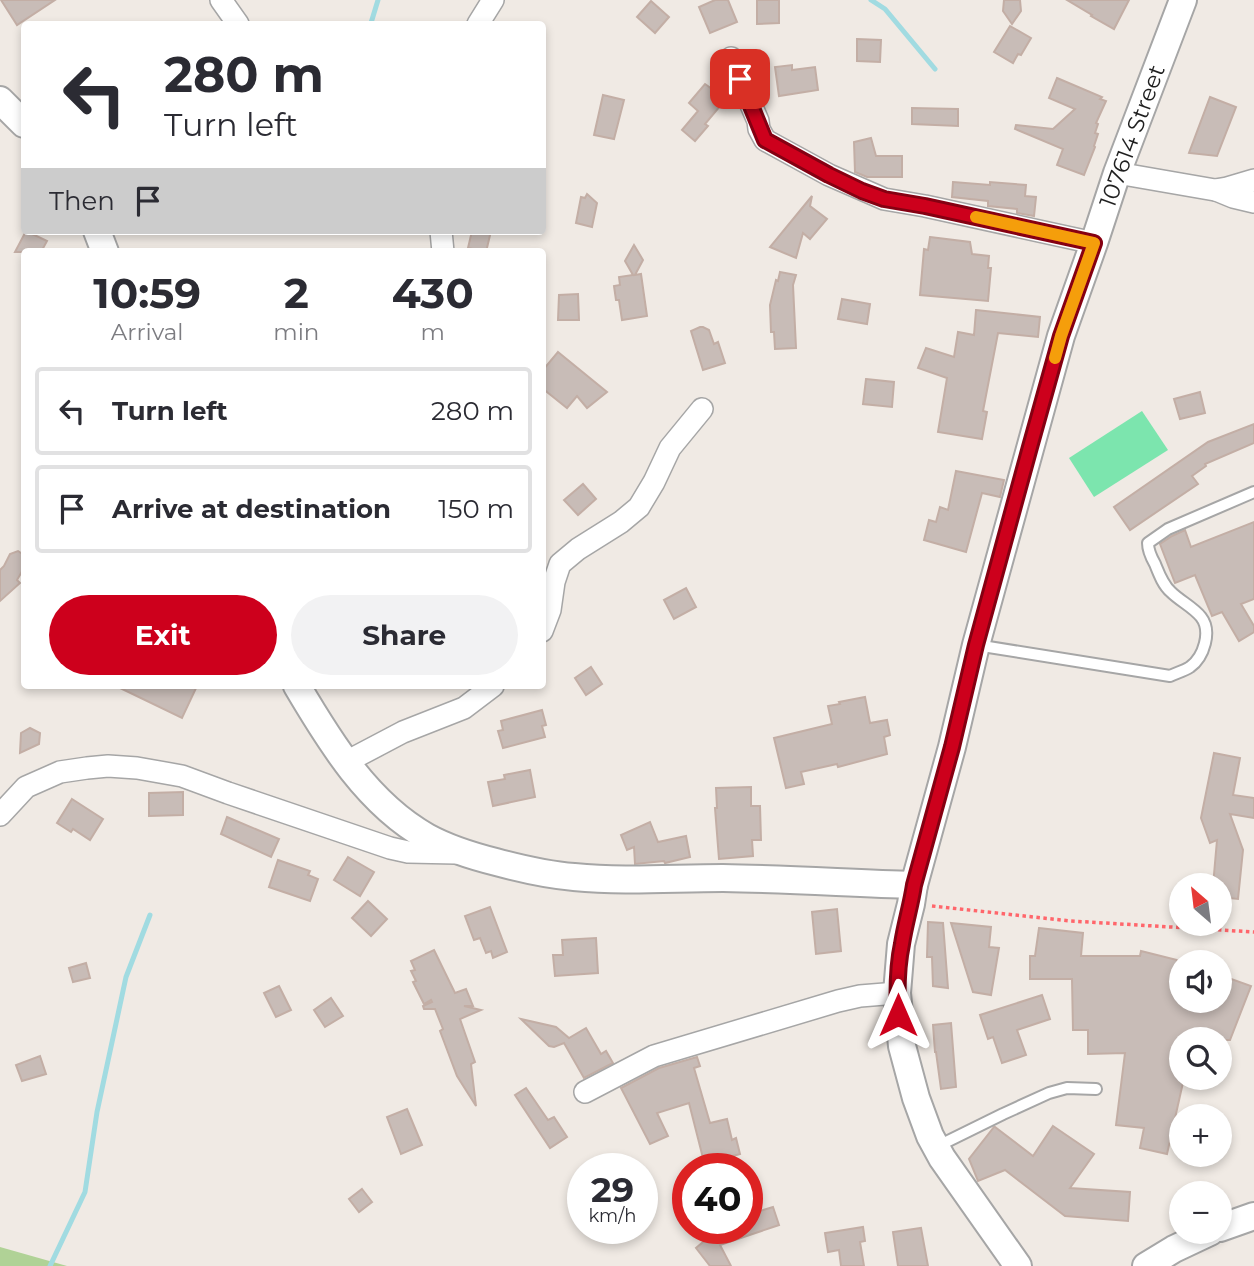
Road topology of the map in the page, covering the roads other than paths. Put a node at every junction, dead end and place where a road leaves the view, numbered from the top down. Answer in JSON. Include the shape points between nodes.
{"nodes":[{"id":1,"x":221,"y":0,"type":"edge"},
{"id":2,"x":493,"y":0,"type":"edge"},
{"id":3,"x":1183,"y":0,"type":"edge"},
{"id":4,"x":236,"y":21,"type":"edge"},
{"id":5,"x":480,"y":21,"type":"edge"},
{"id":6,"x":731,"y":58,"type":"dead end"},
{"id":7,"x":0,"y":100,"type":"edge"},
{"id":8,"x":21,"y":121,"type":"edge"},
{"id":9,"x":1117,"y":173,"type":"junction"},
{"id":10,"x":1254,"y":180,"type":"edge"},
{"id":11,"x":1214,"y":190,"type":"junction"},
{"id":12,"x":1254,"y":202,"type":"edge"},
{"id":13,"x":1094,"y":243,"type":"junction"},
{"id":14,"x":702,"y":409,"type":"dead end"},
{"id":15,"x":1254,"y":492,"type":"edge"},
{"id":16,"x":546,"y":620,"type":"edge"},
{"id":17,"x":976,"y":645,"type":"junction"},
{"id":18,"x":299,"y":689,"type":"edge"},
{"id":19,"x":489,"y":689,"type":"edge"},
{"id":20,"x":346,"y":762,"type":"junction"},
{"id":21,"x":26,"y":787,"type":"junction"},
{"id":22,"x":0,"y":793,"type":"edge"},
{"id":23,"x":0,"y":815,"type":"edge"},
{"id":24,"x":462,"y":853,"type":"junction"},
{"id":25,"x":912,"y":895,"type":"junction"},
{"id":26,"x":897,"y":993,"type":"junction"},
{"id":27,"x":1096,"y":1089,"type":"dead end"},
{"id":28,"x":585,"y":1092,"type":"dead end"},
{"id":29,"x":936,"y":1147,"type":"junction"},
{"id":30,"x":1254,"y":1216,"type":"edge"},
{"id":31,"x":1232,"y":1224,"type":"edge"},
{"id":32,"x":1185,"y":1244,"type":"edge"},
{"id":33,"x":1010,"y":1265,"type":"edge"},
{"id":34,"x":1146,"y":1266,"type":"edge"}],
"edges":[{"from":1,"to":4,"type":"street"},
{"from":2,"to":5,"type":"street"},
{"from":3,"to":9,"type":"street","name":"107614 Street"},
{"from":6,"to":13,"type":"street","via":[[765,140],[829,175],[884,199]]},
{"from":7,"to":8,"type":"street"},
{"from":9,"to":11,"type":"street"},
{"from":9,"to":13,"type":"street","name":"107614 Street"},
{"from":10,"to":11,"type":"street"},
{"from":11,"to":12,"type":"street"},
{"from":13,"to":17,"type":"street","name":"107614 Street","via":[[1061,336]]},
{"from":14,"to":16,"type":"street","via":[[670,448],[639,507],[560,564]]},
{"from":15,"to":17,"type":"lane","via":[[1168,529],[1148,543],[1163,582],[1201,617],[1206,628],[1202,648],[1189,668],[1170,676]]},
{"from":17,"to":25,"type":"street","name":"107614 Street"},
{"from":18,"to":20,"type":"street"},
{"from":19,"to":20,"type":"street","via":[[464,708]]},
{"from":20,"to":24,"type":"street","via":[[404,821]]},
{"from":21,"to":22,"type":"street"},
{"from":21,"to":23,"type":"street"},
{"from":21,"to":24,"type":"street","via":[[60,772],[108,766],[137,768],[182,776],[408,852]]},
{"from":24,"to":25,"type":"street","via":[[534,872],[576,877],[723,878]]},
{"from":25,"to":26,"type":"street","name":"107614 Street"},
{"from":26,"to":28,"type":"street","via":[[838,1001],[654,1056]]},
{"from":26,"to":29,"type":"street","name":"107614 Street","via":[[902,1046]]},
{"from":27,"to":29,"type":"lane","via":[[1049,1093]]},
{"from":29,"to":33,"type":"street","name":"107614 Street"},
{"from":30,"to":31,"type":"street"},
{"from":32,"to":34,"type":"street"}]}
